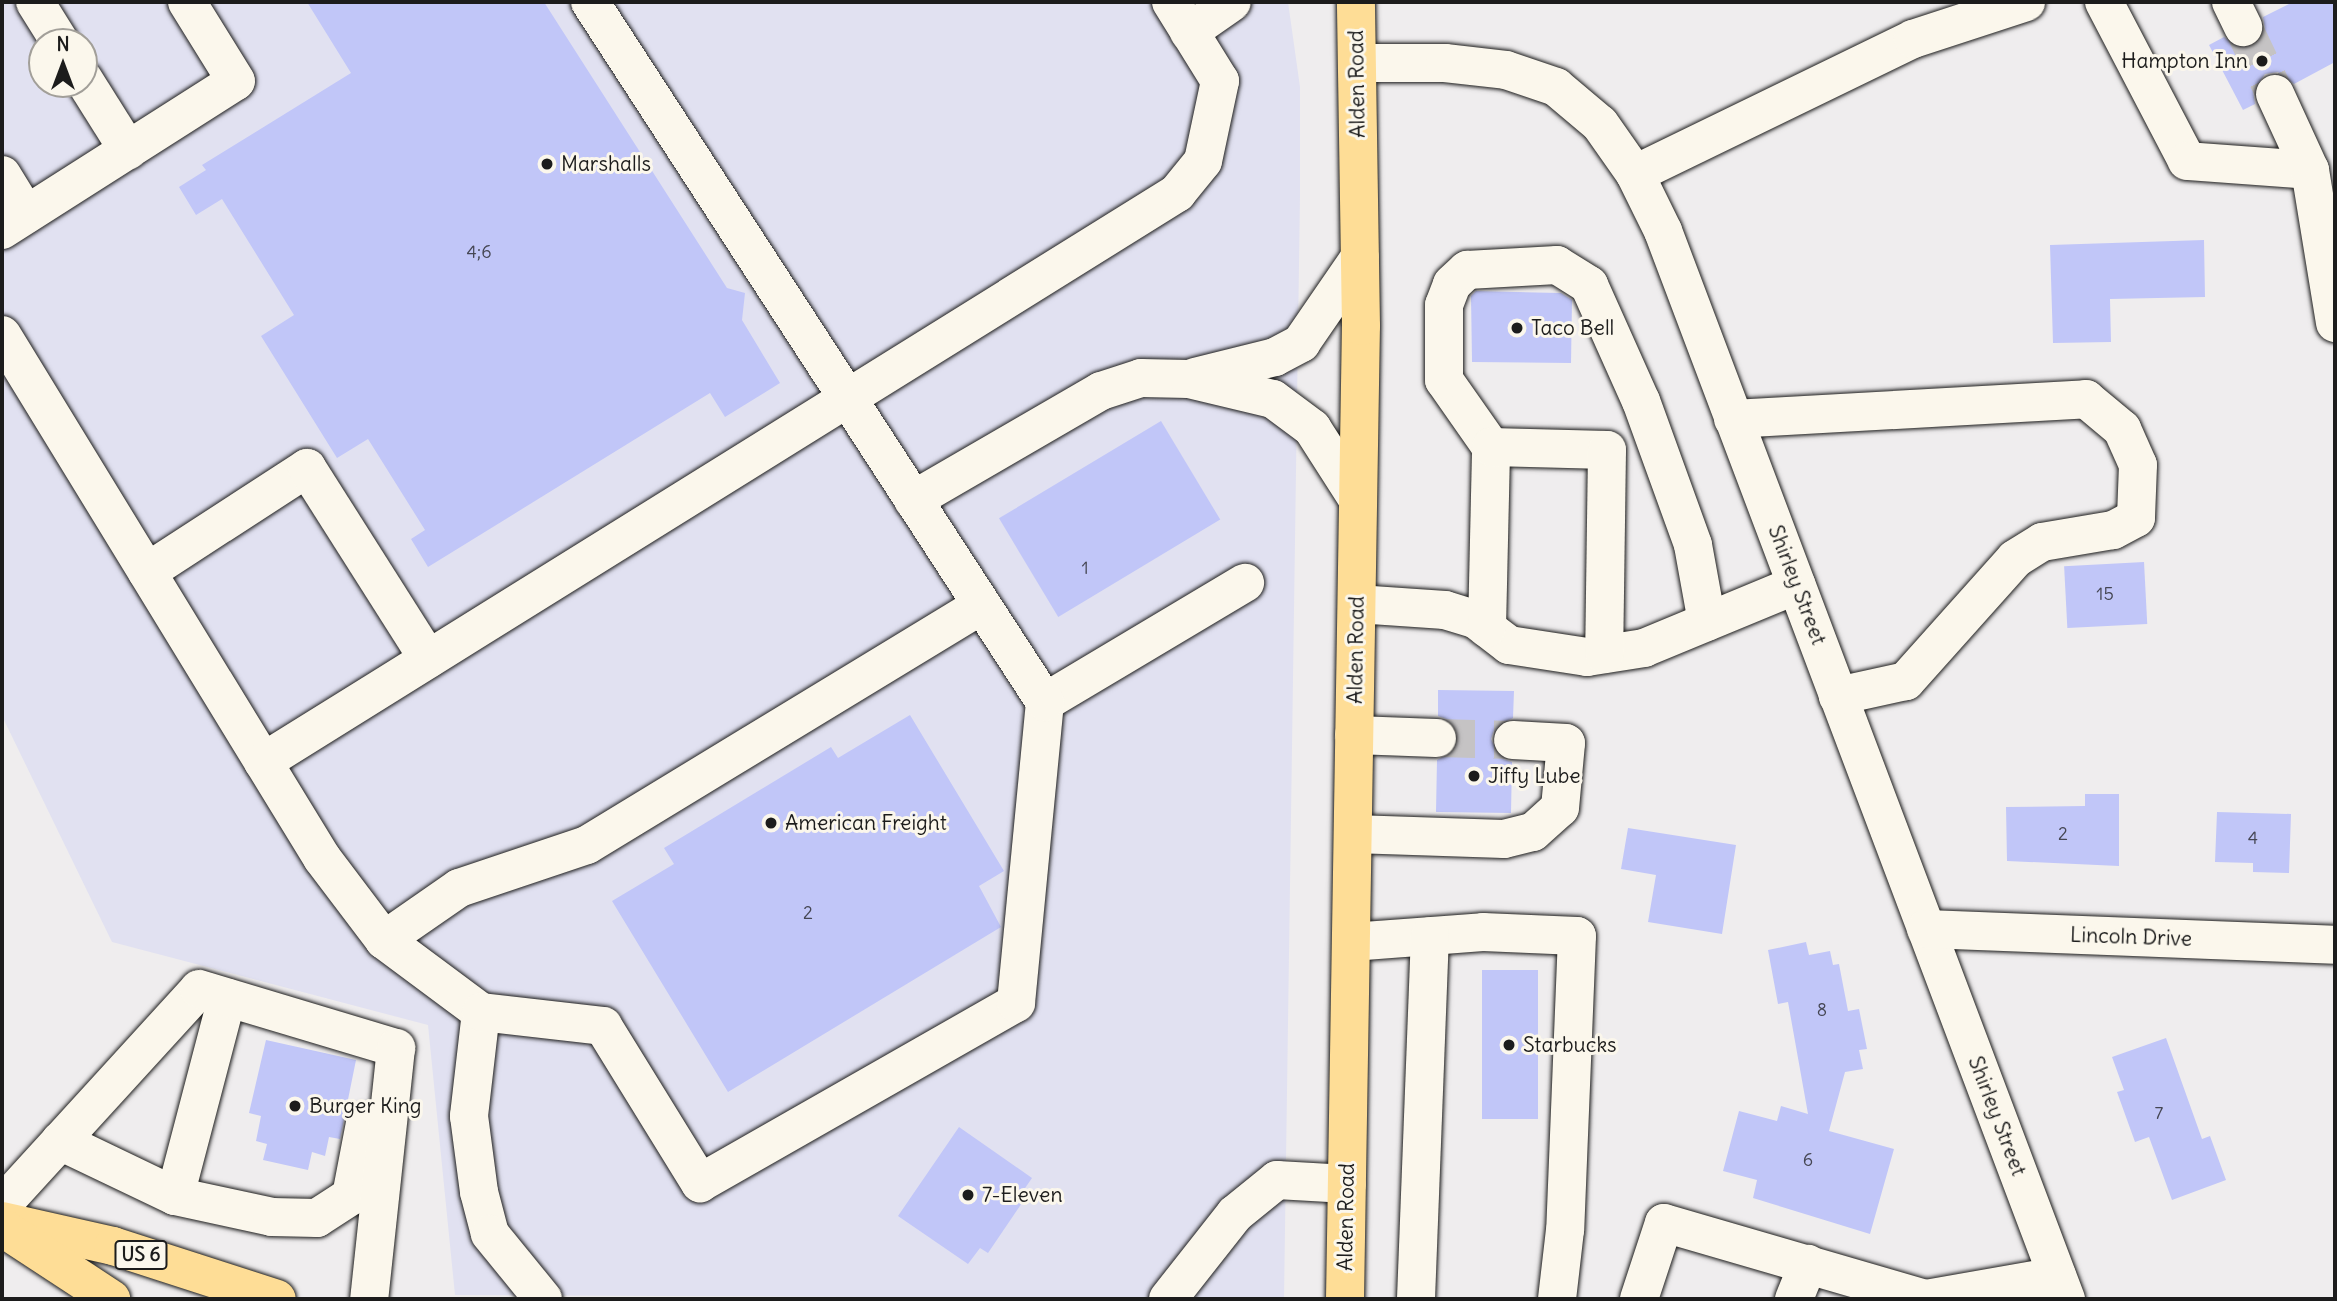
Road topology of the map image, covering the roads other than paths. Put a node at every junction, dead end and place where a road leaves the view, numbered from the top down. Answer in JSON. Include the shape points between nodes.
{"nodes":[{"id":1,"x":35,"y":2,"type":"edge"},
{"id":2,"x":187,"y":2,"type":"edge"},
{"id":3,"x":590,"y":2,"type":"edge"},
{"id":4,"x":1231,"y":2,"type":"edge"},
{"id":5,"x":1356,"y":2,"type":"edge"},
{"id":6,"x":2026,"y":2,"type":"edge"},
{"id":7,"x":2104,"y":2,"type":"edge"},
{"id":8,"x":1180,"y":17,"type":"edge"},
{"id":9,"x":51,"y":28,"type":"edge"},
{"id":10,"x":1357,"y":63,"type":"junction"},
{"id":11,"x":2275,"y":94,"type":"tunnel mouth"},
{"id":12,"x":95,"y":98,"type":"edge"},
{"id":13,"x":128,"y":150,"type":"junction"},
{"id":14,"x":2310,"y":170,"type":"junction"},
{"id":15,"x":1635,"y":174,"type":"junction"},
{"id":16,"x":2,"y":175,"type":"edge"},
{"id":17,"x":14,"y":222,"type":"edge"},
{"id":18,"x":1360,"y":257,"type":"junction"},
{"id":19,"x":2335,"y":323,"type":"edge"},
{"id":20,"x":2,"y":335,"type":"edge"},
{"id":21,"x":1189,"y":379,"type":"junction"},
{"id":22,"x":847,"y":398,"type":"junction"},
{"id":23,"x":1734,"y":418,"type":"junction"},
{"id":24,"x":1491,"y":447,"type":"junction"},
{"id":25,"x":913,"y":500,"type":"junction"},
{"id":26,"x":1358,"y":500,"type":"junction"},
{"id":27,"x":147,"y":572,"type":"junction"},
{"id":28,"x":1245,"y":583,"type":"dead end"},
{"id":29,"x":1797,"y":585,"type":"junction"},
{"id":30,"x":1357,"y":604,"type":"junction"},
{"id":31,"x":982,"y":605,"type":"junction"},
{"id":32,"x":1707,"y":622,"type":"junction"},
{"id":33,"x":1487,"y":628,"type":"junction"},
{"id":34,"x":1604,"y":654,"type":"junction"},
{"id":35,"x":428,"y":659,"type":"junction"},
{"id":36,"x":1839,"y":696,"type":"junction"},
{"id":37,"x":1045,"y":702,"type":"junction"},
{"id":38,"x":1354,"y":735,"type":"junction"},
{"id":39,"x":1437,"y":738,"type":"tunnel mouth"},
{"id":40,"x":1513,"y":740,"type":"tunnel mouth"},
{"id":41,"x":263,"y":762,"type":"junction"},
{"id":42,"x":1353,"y":834,"type":"junction"},
{"id":43,"x":1926,"y":929,"type":"junction"},
{"id":44,"x":1430,"y":936,"type":"junction"},
{"id":45,"x":1577,"y":936,"type":"junction"},
{"id":46,"x":384,"y":940,"type":"junction"},
{"id":47,"x":1351,"y":942,"type":"junction"},
{"id":48,"x":2335,"y":945,"type":"edge"},
{"id":49,"x":213,"y":993,"type":"junction"},
{"id":50,"x":481,"y":1012,"type":"junction"},
{"id":51,"x":388,"y":1046,"type":"junction"},
{"id":52,"x":60,"y":1141,"type":"junction"},
{"id":53,"x":1347,"y":1184,"type":"junction"},
{"id":54,"x":175,"y":1196,"type":"junction"},
{"id":55,"x":2,"y":1205,"type":"edge"},
{"id":56,"x":2,"y":1221,"type":"edge"},
{"id":57,"x":2,"y":1227,"type":"edge"},
{"id":58,"x":1808,"y":1264,"type":"junction"},
{"id":59,"x":2061,"y":1288,"type":"edge"},
{"id":60,"x":111,"y":1299,"type":"edge"},
{"id":61,"x":277,"y":1299,"type":"edge"},
{"id":62,"x":369,"y":1299,"type":"edge"},
{"id":63,"x":543,"y":1299,"type":"edge"},
{"id":64,"x":1168,"y":1299,"type":"edge"},
{"id":65,"x":1345,"y":1299,"type":"edge"},
{"id":66,"x":1416,"y":1299,"type":"edge"},
{"id":67,"x":1557,"y":1299,"type":"edge"},
{"id":68,"x":1572,"y":1299,"type":"edge"},
{"id":69,"x":1639,"y":1299,"type":"edge"},
{"id":70,"x":1794,"y":1299,"type":"edge"}],
"edges":[{"from":1,"to":9,"type":"street"},
{"from":2,"to":13,"type":"street","via":[[236,81]]},
{"from":3,"to":22,"type":"street"},
{"from":4,"to":8,"type":"street"},
{"from":5,"to":10,"type":"main road","name":"Alden Road"},
{"from":6,"to":15,"type":"street","via":[[1913,39]]},
{"from":7,"to":14,"type":"street","via":[[2187,161]]},
{"from":8,"to":22,"type":"street","via":[[1220,81],[1203,161],[1177,192]]},
{"from":10,"to":15,"type":"street","name":"Shirley Street","via":[[1494,68],[1556,87],[1600,124]]},
{"from":10,"to":18,"type":"main road","name":"Alden Road"},
{"from":11,"to":14,"type":"street"},
{"from":12,"to":13,"type":"street"},
{"from":13,"to":17,"type":"street"},
{"from":14,"to":19,"type":"street"},
{"from":15,"to":23,"type":"street","name":"Shirley Street","via":[[1663,231]]},
{"from":16,"to":17,"type":"street"},
{"from":18,"to":21,"type":"street","via":[[1301,343],[1275,356]]},
{"from":18,"to":26,"type":"main road","name":"Alden Road"},
{"from":20,"to":27,"type":"street"},
{"from":21,"to":25,"type":"street","via":[[1141,378],[1101,391]]},
{"from":21,"to":26,"type":"street","via":[[1273,399],[1312,428]]},
{"from":22,"to":25,"type":"street"},
{"from":22,"to":35,"type":"street"},
{"from":23,"to":29,"type":"street","name":"Shirley Street"},
{"from":23,"to":36,"type":"street","via":[[2086,398],[2122,429],[2138,465],[2136,518],[2113,530],[2042,542],[2015,559],[1906,681]]},
{"from":24,"to":32,"type":"street","via":[[1444,380],[1444,305],[1452,284],[1467,270],[1557,265],[1589,285],[1640,401],[1692,545]]},
{"from":24,"to":33,"type":"street"},
{"from":24,"to":34,"type":"street","via":[[1606,450]]},
{"from":25,"to":31,"type":"street"},
{"from":26,"to":30,"type":"main road","name":"Alden Road"},
{"from":27,"to":35,"type":"street","via":[[307,468]]},
{"from":27,"to":41,"type":"street"},
{"from":28,"to":37,"type":"street"},
{"from":29,"to":32,"type":"street"},
{"from":29,"to":36,"type":"street","name":"Shirley Street"},
{"from":30,"to":33,"type":"street","via":[[1445,610]]},
{"from":30,"to":38,"type":"main road","name":"Alden Road"},
{"from":31,"to":37,"type":"street"},
{"from":31,"to":46,"type":"street","via":[[587,845],[459,888]]},
{"from":32,"to":34,"type":"street","via":[[1644,648]]},
{"from":33,"to":34,"type":"street","via":[[1508,645],[1587,657]]},
{"from":35,"to":41,"type":"street"},
{"from":36,"to":43,"type":"street","name":"Shirley Street"},
{"from":37,"to":50,"type":"street","via":[[1016,1003],[700,1183],[603,1026]]},
{"from":38,"to":39,"type":"street"},
{"from":38,"to":42,"type":"main road","name":"Alden Road"},
{"from":40,"to":42,"type":"street","via":[[1566,743],[1560,808],[1532,832],[1504,839]]},
{"from":41,"to":46,"type":"street","via":[[322,858]]},
{"from":42,"to":47,"type":"main road","name":"Alden Road"},
{"from":43,"to":48,"type":"street","name":"Lincoln Drive"},
{"from":43,"to":59,"type":"street","name":"Shirley Street"},
{"from":44,"to":45,"type":"street","via":[[1483,932]]},
{"from":44,"to":47,"type":"street"},
{"from":44,"to":66,"type":"street"},
{"from":45,"to":67,"type":"street","via":[[1565,1230]]},
{"from":45,"to":68,"type":"street","via":[[1600,946]]},
{"from":46,"to":50,"type":"street"},
{"from":47,"to":53,"type":"main road","name":"Alden Road"},
{"from":49,"to":51,"type":"street"},
{"from":49,"to":52,"type":"street"},
{"from":49,"to":54,"type":"street"},
{"from":50,"to":63,"type":"street","via":[[469,1116],[479,1192],[490,1234]]},
{"from":51,"to":54,"type":"street","via":[[351,1196],[317,1218],[272,1217]]},
{"from":51,"to":62,"type":"street"},
{"from":52,"to":54,"type":"street"},
{"from":52,"to":55,"type":"street"},
{"from":53,"to":64,"type":"street","via":[[1277,1180],[1235,1214]]},
{"from":53,"to":65,"type":"main road","name":"Alden Road"},
{"from":56,"to":61,"type":"main road","number":"US 6","via":[[113,1246]]},
{"from":57,"to":60,"type":"main road","number":"US 6"},
{"from":58,"to":59,"type":"street","via":[[1926,1299]]},
{"from":58,"to":69,"type":"street","via":[[1664,1223]]},
{"from":58,"to":70,"type":"street"}]}
